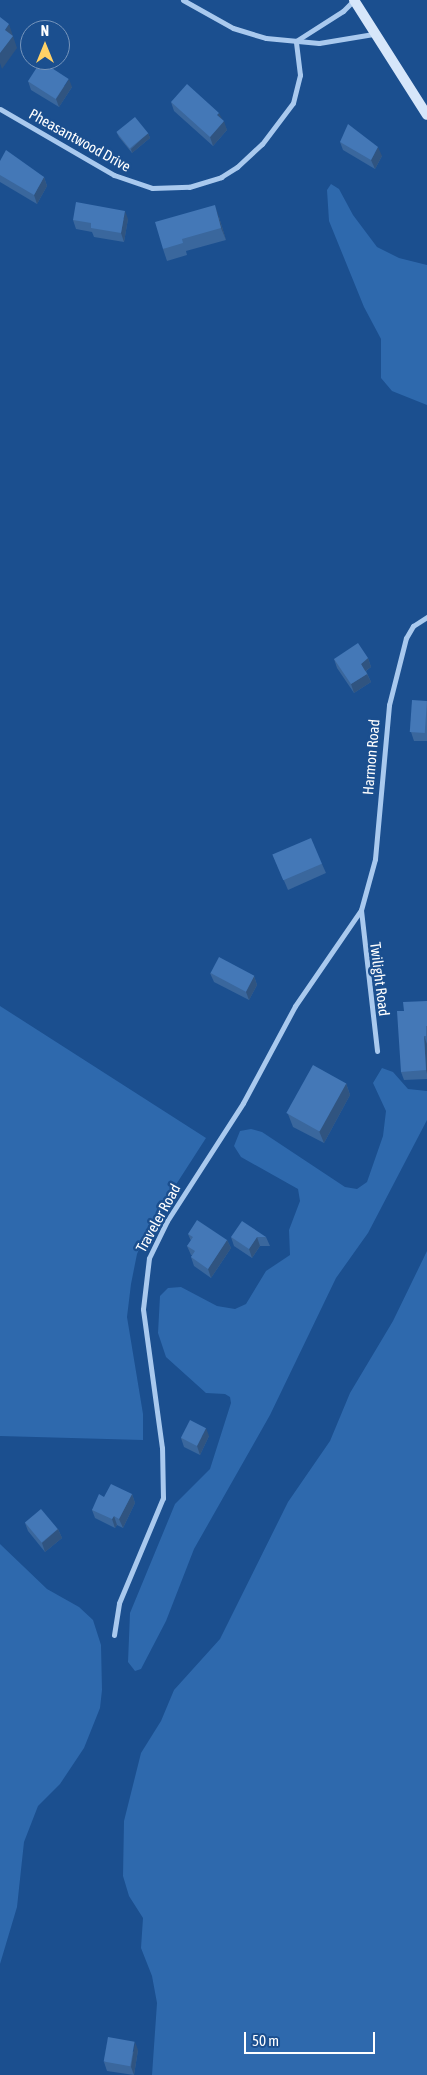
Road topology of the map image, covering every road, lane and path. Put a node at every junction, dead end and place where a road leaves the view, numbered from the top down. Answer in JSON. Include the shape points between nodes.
{"nodes":[{"id":1,"x":183,"y":0,"type":"edge"},
{"id":2,"x":354,"y":0,"type":"edge"},
{"id":3,"x":373,"y":34,"type":"junction"},
{"id":4,"x":296,"y":41,"type":"junction"},
{"id":5,"x":0,"y":108,"type":"edge"},
{"id":6,"x":427,"y":115,"type":"edge"},
{"id":7,"x":427,"y":617,"type":"edge"},
{"id":8,"x":361,"y":910,"type":"junction"},
{"id":9,"x":377,"y":1051,"type":"dead end"},
{"id":10,"x":114,"y":1635,"type":"dead end"}],
"edges":[{"from":1,"to":4,"type":"street","via":[[233,28],[266,38]]},
{"from":2,"to":3,"type":"main road"},
{"from":2,"to":4,"type":"street","via":[[343,11]]},
{"from":3,"to":4,"type":"street","via":[[319,43]]},
{"from":3,"to":6,"type":"main road"},
{"from":4,"to":5,"type":"street","name":"Pheasantwood Drive","via":[[300,76],[293,103],[262,144],[237,167],[222,177],[189,187],[152,188],[114,175]]},
{"from":7,"to":8,"type":"street","name":"Harmon Road","via":[[413,626],[406,638],[389,705],[383,741],[375,859]]},
{"from":8,"to":9,"type":"street","name":"Twilight Road"},
{"from":8,"to":10,"type":"street","name":"Traveler Road","via":[[295,1006],[243,1103],[167,1221],[149,1258],[142,1309],[162,1448],[162,1498],[119,1602]]}]}
